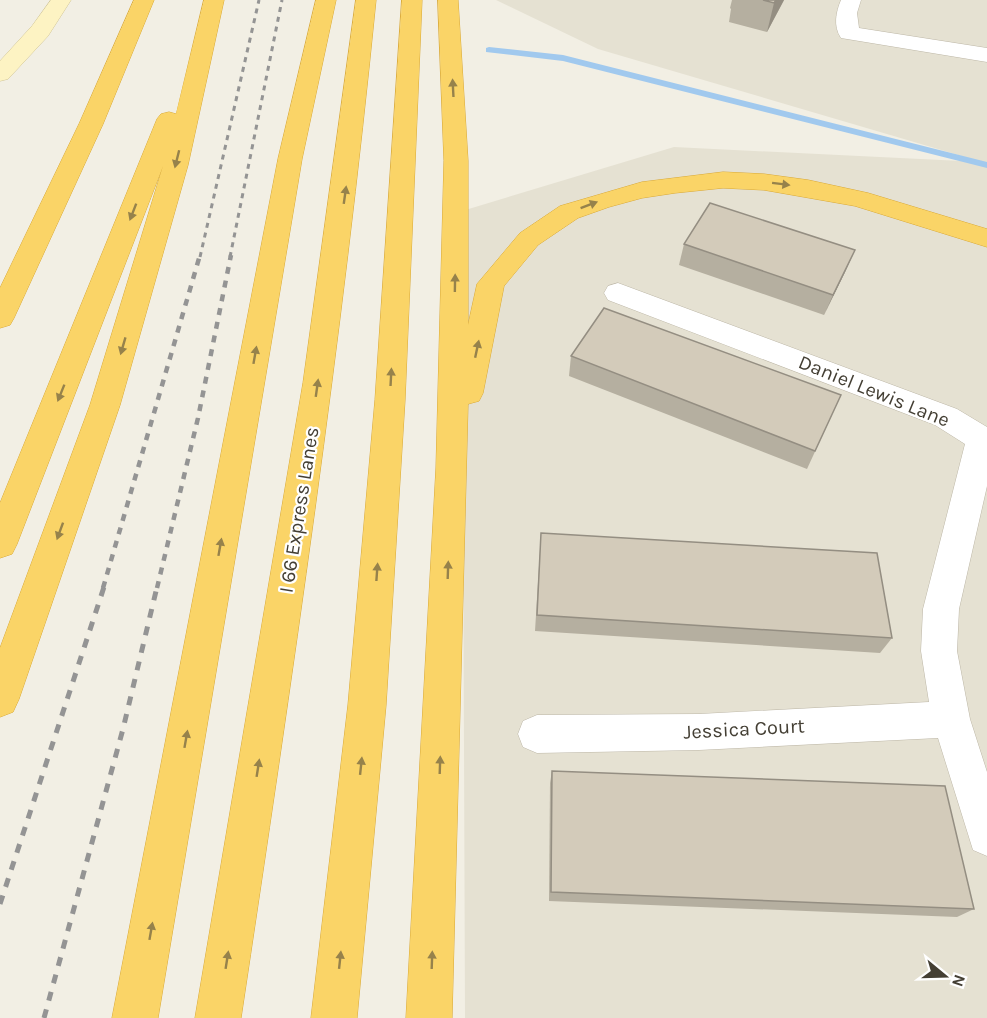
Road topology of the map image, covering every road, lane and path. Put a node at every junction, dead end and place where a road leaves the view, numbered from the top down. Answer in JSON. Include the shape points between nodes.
{"nodes":[{"id":1,"x":62,"y":0,"type":"edge"},
{"id":2,"x":144,"y":0,"type":"edge"},
{"id":3,"x":214,"y":0,"type":"edge"},
{"id":4,"x":326,"y":0,"type":"edge"},
{"id":5,"x":366,"y":0,"type":"edge"},
{"id":6,"x":412,"y":0,"type":"edge"},
{"id":7,"x":448,"y":0,"type":"edge"},
{"id":8,"x":851,"y":0,"type":"edge"},
{"id":9,"x":987,"y":55,"type":"edge"},
{"id":10,"x":0,"y":74,"type":"edge"},
{"id":11,"x":987,"y":238,"type":"edge"},
{"id":12,"x":618,"y":293,"type":"dead end"},
{"id":13,"x":0,"y":318,"type":"edge"},
{"id":14,"x":452,"y":468,"type":"junction"},
{"id":15,"x":0,"y":544,"type":"edge"},
{"id":16,"x":0,"y":699,"type":"edge"},
{"id":17,"x":951,"y":719,"type":"junction"},
{"id":18,"x":537,"y":734,"type":"dead end"},
{"id":19,"x":987,"y":836,"type":"edge"},
{"id":20,"x":138,"y":1004,"type":"edge"},
{"id":21,"x":218,"y":1018,"type":"edge"},
{"id":22,"x":334,"y":1018,"type":"edge"},
{"id":23,"x":429,"y":1018,"type":"edge"}],
"edges":[{"from":1,"to":10,"type":"street","via":[[40,31]]},
{"from":2,"to":13,"type":"highway"},
{"from":3,"to":15,"type":"highway","one_way":true},
{"from":3,"to":16,"type":"highway","one_way":true,"via":[[176,165],[105,405]]},
{"from":20,"to":4,"type":"highway","one_way":true,"via":[[290,159]]},
{"from":21,"to":5,"type":"highway","name":"I 66 Express Lanes","one_way":true,"via":[[298,527],[348,172]]},
{"from":22,"to":6,"type":"highway","one_way":true,"via":[[369,681],[390,400]]},
{"from":14,"to":7,"type":"highway","one_way":true,"via":[[456,161]]},
{"from":8,"to":9,"type":"street","via":[[846,13],[849,33]]},
{"from":14,"to":11,"type":"highway","one_way":true,"via":[[490,284],[529,239],[569,212],[664,186],[723,180],[764,182],[859,199]]},
{"from":12,"to":17,"type":"street","name":"Daniel Lewis Lane","via":[[946,417],[982,439],[941,609],[939,651]]},
{"from":23,"to":14,"type":"highway","one_way":true},
{"from":17,"to":18,"type":"street","name":"Jessica Court","via":[[699,732]]},
{"from":17,"to":19,"type":"street","name":"Daniel Lewis Lane"}]}
